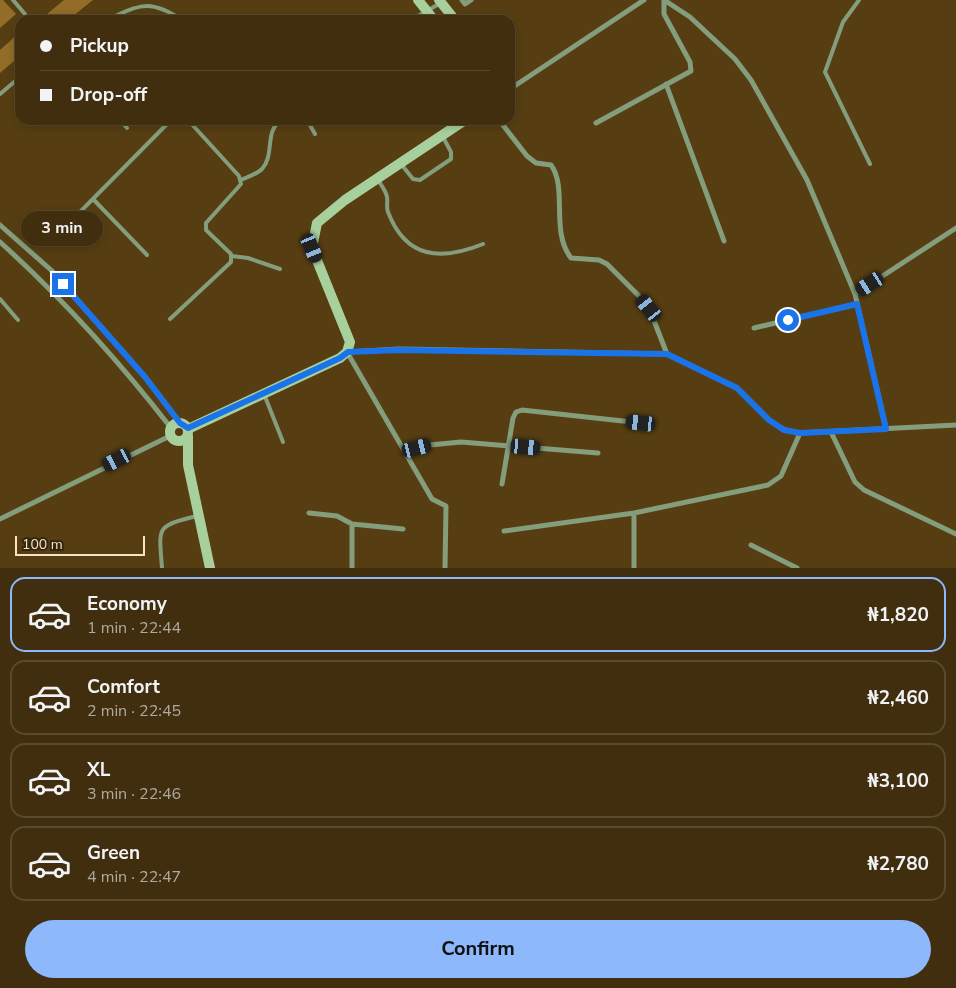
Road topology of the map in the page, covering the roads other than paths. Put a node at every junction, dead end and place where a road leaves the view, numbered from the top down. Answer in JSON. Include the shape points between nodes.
{"nodes":[{"id":1,"x":13,"y":0,"type":"edge"},
{"id":2,"x":152,"y":0,"type":"edge"},
{"id":3,"x":418,"y":0,"type":"edge"},
{"id":4,"x":462,"y":0,"type":"edge"},
{"id":5,"x":471,"y":0,"type":"edge"},
{"id":6,"x":644,"y":0,"type":"edge"},
{"id":7,"x":859,"y":0,"type":"edge"},
{"id":8,"x":440,"y":1,"type":"edge"},
{"id":9,"x":164,"y":4,"type":"dead end"},
{"id":10,"x":427,"y":11,"type":"junction"},
{"id":11,"x":26,"y":15,"type":"edge"},
{"id":12,"x":118,"y":15,"type":"edge"},
{"id":13,"x":176,"y":15,"type":"edge"},
{"id":14,"x":420,"y":15,"type":"edge"},
{"id":15,"x":430,"y":15,"type":"edge"},
{"id":16,"x":452,"y":15,"type":"edge"},
{"id":17,"x":15,"y":81,"type":"edge"},
{"id":18,"x":666,"y":84,"type":"junction"},
{"id":19,"x":515,"y":86,"type":"edge"},
{"id":20,"x":0,"y":94,"type":"edge"},
{"id":21,"x":596,"y":123,"type":"dead end"},
{"id":22,"x":124,"y":125,"type":"edge"},
{"id":23,"x":166,"y":125,"type":"edge"},
{"id":24,"x":192,"y":125,"type":"edge"},
{"id":25,"x":274,"y":125,"type":"edge"},
{"id":26,"x":310,"y":125,"type":"edge"},
{"id":27,"x":457,"y":125,"type":"edge"},
{"id":28,"x":504,"y":125,"type":"edge"},
{"id":29,"x":127,"y":128,"type":"dead end"},
{"id":30,"x":315,"y":134,"type":"dead end"},
{"id":31,"x":442,"y":135,"type":"junction"},
{"id":32,"x":400,"y":163,"type":"junction"},
{"id":33,"x":870,"y":164,"type":"dead end"},
{"id":34,"x":377,"y":178,"type":"junction"},
{"id":35,"x":241,"y":180,"type":"junction"},
{"id":36,"x":93,"y":199,"type":"junction"},
{"id":37,"x":79,"y":213,"type":"dead end"},
{"id":38,"x":0,"y":226,"type":"edge"},
{"id":39,"x":956,"y":228,"type":"edge"},
{"id":40,"x":724,"y":241,"type":"dead end"},
{"id":41,"x":0,"y":242,"type":"edge"},
{"id":42,"x":483,"y":244,"type":"dead end"},
{"id":43,"x":147,"y":254,"type":"dead end"},
{"id":44,"x":232,"y":256,"type":"junction"},
{"id":45,"x":280,"y":269,"type":"dead end"},
{"id":46,"x":855,"y":294,"type":"junction"},
{"id":47,"x":0,"y":299,"type":"edge"},
{"id":48,"x":857,"y":304,"type":"junction"},
{"id":49,"x":170,"y":319,"type":"dead end"},
{"id":50,"x":18,"y":320,"type":"dead end"},
{"id":51,"x":754,"y":328,"type":"dead end"},
{"id":52,"x":348,"y":352,"type":"junction"},
{"id":53,"x":667,"y":354,"type":"junction"},
{"id":54,"x":264,"y":394,"type":"junction"},
{"id":55,"x":641,"y":423,"type":"dead end"},
{"id":56,"x":956,"y":426,"type":"edge"},
{"id":57,"x":886,"y":429,"type":"junction"},
{"id":58,"x":178,"y":432,"type":"junction"},
{"id":59,"x":831,"y":432,"type":"junction"},
{"id":60,"x":800,"y":433,"type":"junction"},
{"id":61,"x":283,"y":442,"type":"dead end"},
{"id":62,"x":509,"y":445,"type":"junction"},
{"id":63,"x":404,"y":451,"type":"junction"},
{"id":64,"x":598,"y":453,"type":"dead end"},
{"id":65,"x":502,"y":484,"type":"dead end"},
{"id":66,"x":309,"y":513,"type":"dead end"},
{"id":67,"x":634,"y":513,"type":"junction"},
{"id":68,"x":199,"y":516,"type":"junction"},
{"id":69,"x":0,"y":519,"type":"edge"},
{"id":70,"x":352,"y":524,"type":"junction"},
{"id":71,"x":402,"y":529,"type":"dead end"},
{"id":72,"x":504,"y":531,"type":"dead end"},
{"id":73,"x":956,"y":534,"type":"edge"},
{"id":74,"x":751,"y":545,"type":"dead end"},
{"id":75,"x":162,"y":568,"type":"edge"},
{"id":76,"x":210,"y":568,"type":"edge"},
{"id":77,"x":352,"y":568,"type":"edge"},
{"id":78,"x":445,"y":568,"type":"edge"},
{"id":79,"x":634,"y":568,"type":"edge"},
{"id":80,"x":797,"y":568,"type":"edge"}],
"edges":[{"from":1,"to":11,"type":"lane"},
{"from":2,"to":12,"type":"lane"},
{"from":3,"to":10,"type":"street"},
{"from":4,"to":5,"type":"street","via":[[465,4]]},
{"from":6,"to":19,"type":"street"},
{"from":7,"to":33,"type":"lane","via":[[843,22],[825,72]]},
{"from":8,"to":10,"type":"lane"},
{"from":8,"to":16,"type":"street"},
{"from":9,"to":13,"type":"lane"},
{"from":10,"to":14,"type":"lane"},
{"from":10,"to":15,"type":"street"},
{"from":17,"to":20,"type":"lane"},
{"from":18,"to":21,"type":"street"},
{"from":18,"to":40,"type":"street"},
{"from":18,"to":46,"type":"street","via":[[691,71],[690,62],[664,14],[664,0],[690,17],[735,59],[751,80],[807,180]]},
{"from":22,"to":29,"type":"lane"},
{"from":23,"to":36,"type":"lane"},
{"from":24,"to":35,"type":"lane"},
{"from":25,"to":35,"type":"lane","via":[[267,162],[261,171]]},
{"from":26,"to":30,"type":"lane"},
{"from":27,"to":31,"type":"street"},
{"from":28,"to":53,"type":"street","via":[[527,156],[536,163],[552,165],[554,169],[558,181],[560,225],[568,254],[571,258],[599,260],[607,264],[638,295],[649,308]]},
{"from":31,"to":32,"type":"street"},
{"from":31,"to":32,"type":"lane","via":[[451,159],[420,180],[413,178]]},
{"from":32,"to":34,"type":"street"},
{"from":34,"to":42,"type":"lane","via":[[387,196],[388,212],[409,245],[447,254]]},
{"from":34,"to":52,"type":"street","via":[[327,213],[317,223],[313,235],[312,248],[350,342]]},
{"from":35,"to":44,"type":"lane","via":[[241,184],[206,223],[206,230]]},
{"from":36,"to":37,"type":"lane"},
{"from":36,"to":43,"type":"lane"},
{"from":38,"to":58,"type":"street","via":[[51,270],[145,377]]},
{"from":39,"to":46,"type":"street"},
{"from":41,"to":58,"type":"street","via":[[39,277]]},
{"from":44,"to":45,"type":"lane"},
{"from":44,"to":49,"type":"lane","via":[[231,262]]},
{"from":46,"to":48,"type":"street"},
{"from":47,"to":50,"type":"lane"},
{"from":48,"to":51,"type":"street"},
{"from":48,"to":57,"type":"street"},
{"from":52,"to":53,"type":"street"},
{"from":52,"to":54,"type":"street"},
{"from":52,"to":63,"type":"street"},
{"from":53,"to":60,"type":"street","via":[[737,388],[769,420],[784,430]]},
{"from":54,"to":58,"type":"street"},
{"from":54,"to":61,"type":"lane"},
{"from":55,"to":62,"type":"street","via":[[522,410],[513,418]]},
{"from":56,"to":57,"type":"street"},
{"from":57,"to":59,"type":"street"},
{"from":58,"to":68,"type":"street"},
{"from":58,"to":69,"type":"street"},
{"from":59,"to":60,"type":"street"},
{"from":59,"to":73,"type":"street","via":[[854,482],[864,490]]},
{"from":60,"to":67,"type":"street","via":[[781,476],[768,485]]},
{"from":62,"to":63,"type":"street","via":[[446,442]]},
{"from":62,"to":64,"type":"street"},
{"from":62,"to":65,"type":"street"},
{"from":63,"to":78,"type":"street","via":[[432,500],[446,506]]},
{"from":66,"to":70,"type":"street","via":[[337,516]]},
{"from":67,"to":72,"type":"street"},
{"from":67,"to":79,"type":"street"},
{"from":68,"to":75,"type":"lane","via":[[170,522],[162,528]]},
{"from":68,"to":76,"type":"street"},
{"from":70,"to":71,"type":"street"},
{"from":70,"to":77,"type":"street"},
{"from":74,"to":80,"type":"street"}]}
